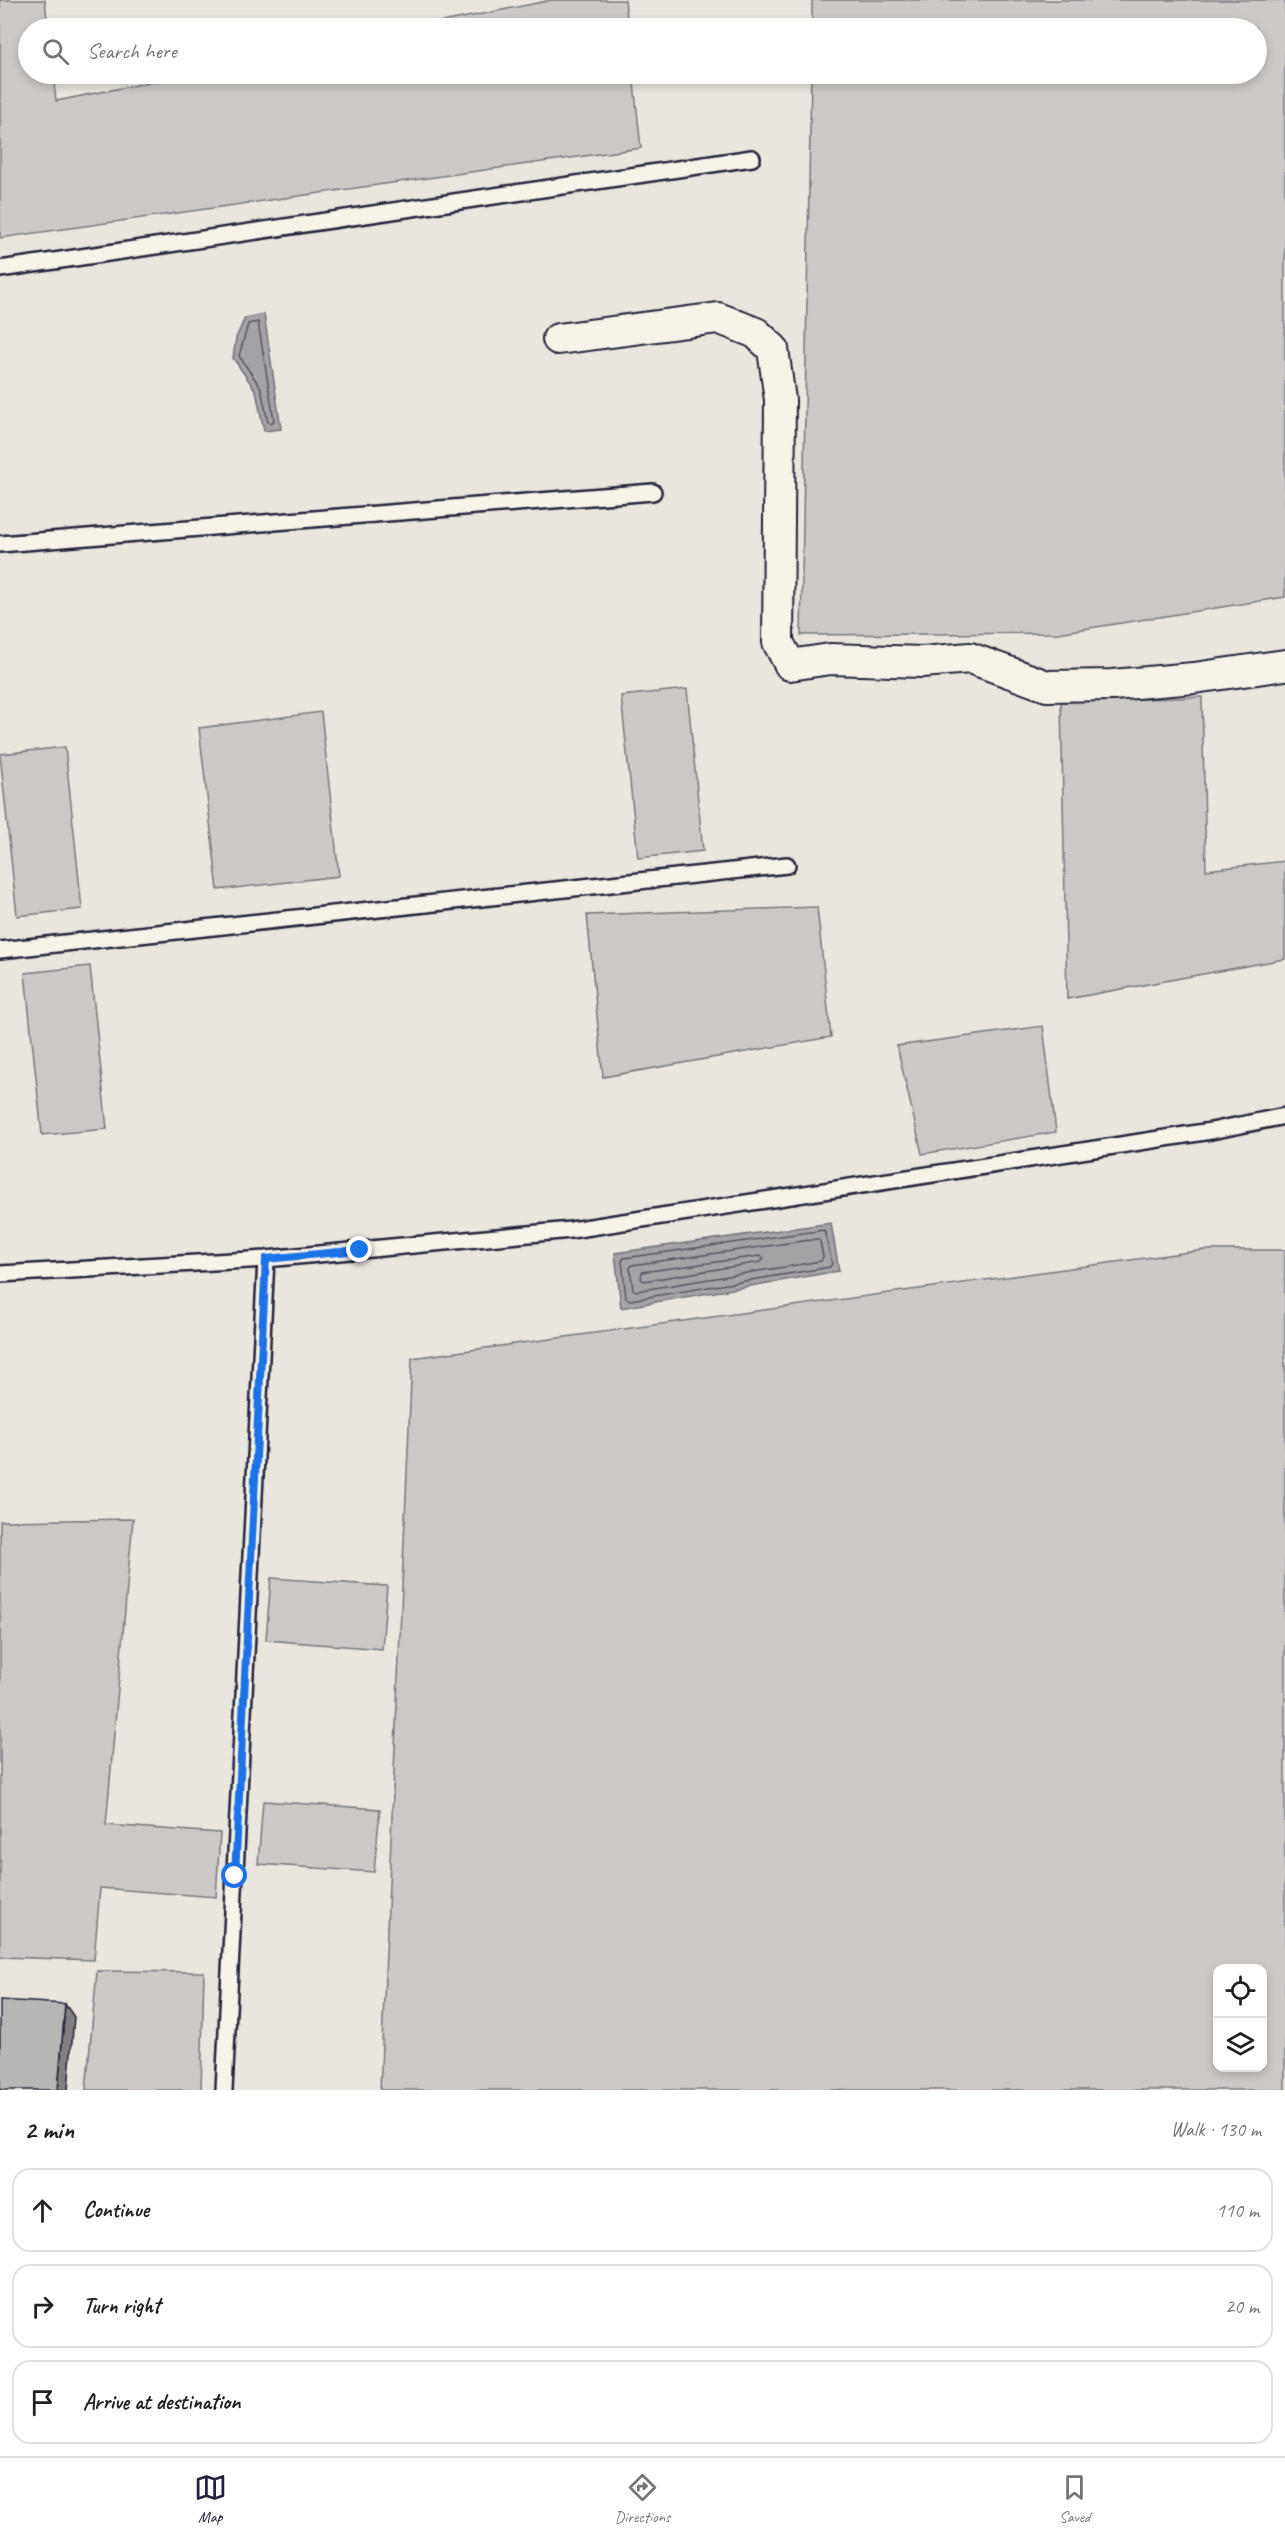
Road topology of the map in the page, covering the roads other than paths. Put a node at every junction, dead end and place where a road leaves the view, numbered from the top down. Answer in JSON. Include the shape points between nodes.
{"nodes":[{"id":1,"x":752,"y":158,"type":"dead end"},
{"id":2,"x":0,"y":269,"type":"edge"},
{"id":3,"x":558,"y":339,"type":"dead end"},
{"id":4,"x":653,"y":492,"type":"dead end"},
{"id":5,"x":0,"y":544,"type":"edge"},
{"id":6,"x":1285,"y":665,"type":"edge"},
{"id":7,"x":787,"y":865,"type":"dead end"},
{"id":8,"x":0,"y":950,"type":"edge"},
{"id":9,"x":1285,"y":1116,"type":"edge"},
{"id":10,"x":266,"y":1259,"type":"junction"},
{"id":11,"x":0,"y":1274,"type":"edge"},
{"id":12,"x":224,"y":2090,"type":"edge"}],
"edges":[{"from":1,"to":2,"type":"lane"},
{"from":3,"to":6,"type":"street","via":[[718,318],[756,333],[773,349],[780,400],[778,642],[790,664],[830,659],[922,662],[970,658],[1047,686],[1194,678]]},
{"from":4,"to":5,"type":"lane"},
{"from":7,"to":8,"type":"lane"},
{"from":9,"to":10,"type":"lane","via":[[1211,1131],[571,1230]]},
{"from":10,"to":11,"type":"lane"},
{"from":10,"to":12,"type":"lane"}]}
